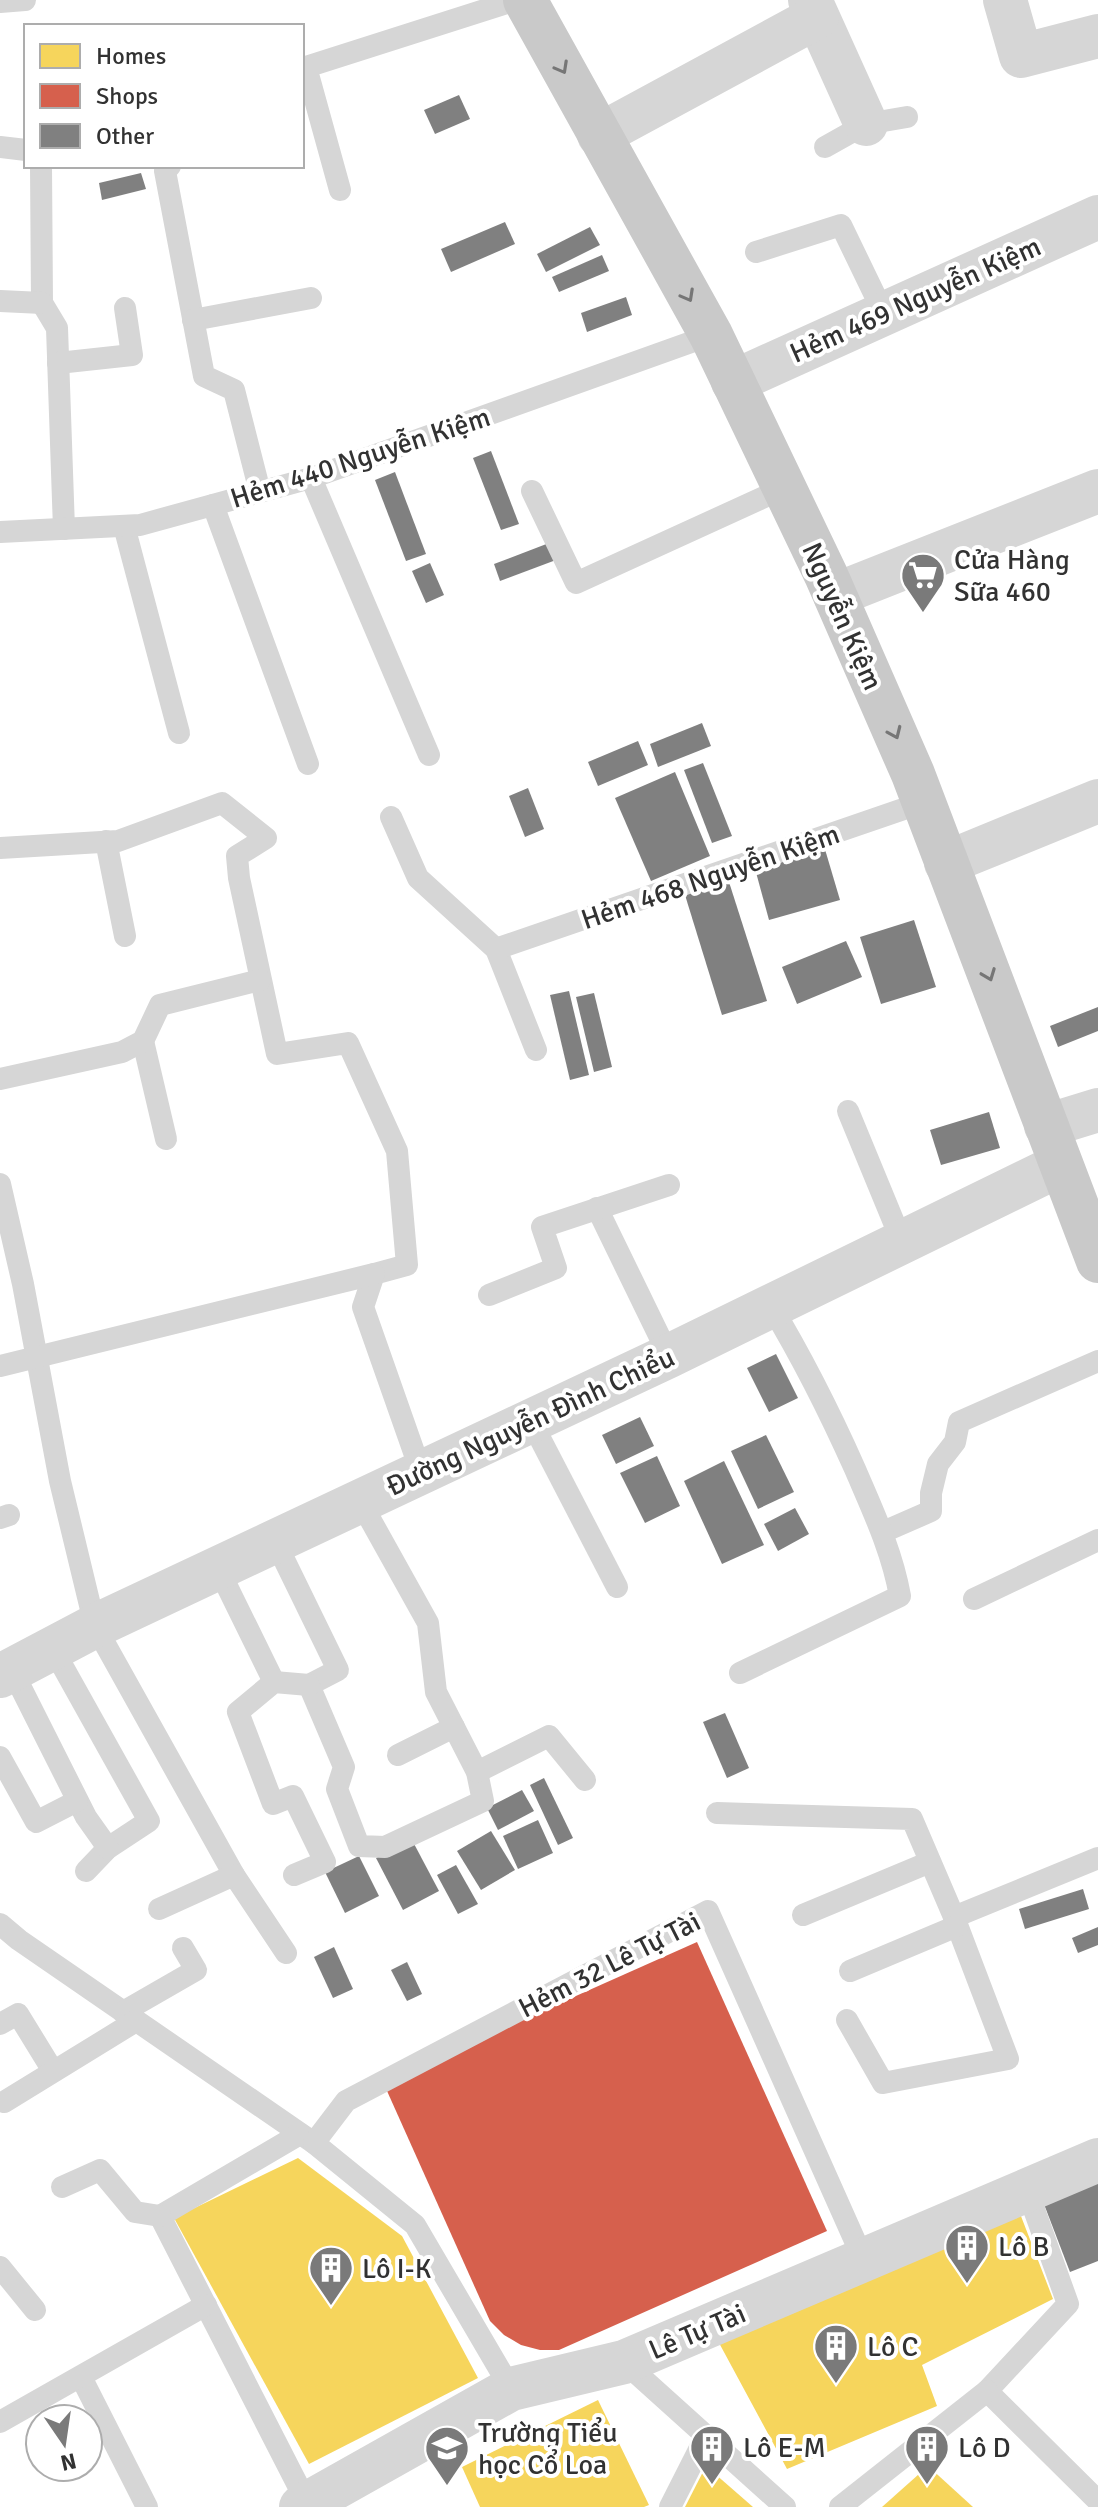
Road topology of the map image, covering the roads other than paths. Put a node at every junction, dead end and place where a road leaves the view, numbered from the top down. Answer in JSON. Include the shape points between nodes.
{"nodes":[{"id":1,"x":25,"y":0,"type":"edge"},
{"id":2,"x":516,"y":0,"type":"edge"},
{"id":3,"x":525,"y":0,"type":"edge"},
{"id":4,"x":1005,"y":0,"type":"edge"},
{"id":5,"x":0,"y":2,"type":"edge"},
{"id":6,"x":813,"y":8,"type":"edge"},
{"id":7,"x":1098,"y":36,"type":"edge"},
{"id":8,"x":886,"y":120,"type":"joint"},
{"id":9,"x":599,"y":135,"type":"junction"},
{"id":10,"x":0,"y":147,"type":"edge"},
{"id":11,"x":825,"y":147,"type":"dead end"},
{"id":12,"x":24,"y":150,"type":"edge"},
{"id":13,"x":41,"y":168,"type":"edge"},
{"id":14,"x":168,"y":168,"type":"edge"},
{"id":15,"x":340,"y":190,"type":"dead end"},
{"id":16,"x":1098,"y":217,"type":"edge"},
{"id":17,"x":756,"y":252,"type":"dead end"},
{"id":18,"x":311,"y":298,"type":"dead end"},
{"id":19,"x":0,"y":301,"type":"edge"},
{"id":20,"x":42,"y":303,"type":"junction"},
{"id":21,"x":125,"y":308,"type":"dead end"},
{"id":22,"x":884,"y":314,"type":"junction"},
{"id":23,"x":193,"y":320,"type":"junction"},
{"id":24,"x":711,"y":335,"type":"junction"},
{"id":25,"x":58,"y":363,"type":"junction"},
{"id":26,"x":733,"y":382,"type":"junction"},
{"id":27,"x":311,"y":478,"type":"junction"},
{"id":28,"x":784,"y":488,"type":"junction"},
{"id":29,"x":532,"y":491,"type":"dead end"},
{"id":30,"x":1098,"y":491,"type":"edge"},
{"id":31,"x":260,"y":492,"type":"junction"},
{"id":32,"x":213,"y":505,"type":"junction"},
{"id":33,"x":124,"y":526,"type":"junction"},
{"id":34,"x":64,"y":529,"type":"junction"},
{"id":35,"x":0,"y":532,"type":"edge"},
{"id":36,"x":835,"y":595,"type":"junction"},
{"id":37,"x":179,"y":733,"type":"dead end"},
{"id":38,"x":429,"y":755,"type":"dead end"},
{"id":39,"x":308,"y":764,"type":"dead end"},
{"id":40,"x":1098,"y":801,"type":"edge"},
{"id":41,"x":924,"y":802,"type":"junction"},
{"id":42,"x":391,"y":817,"type":"dead end"},
{"id":43,"x":106,"y":841,"type":"junction"},
{"id":44,"x":0,"y":848,"type":"edge"},
{"id":45,"x":946,"y":863,"type":"junction"},
{"id":46,"x":125,"y":936,"type":"dead end"},
{"id":47,"x":496,"y":949,"type":"junction"},
{"id":48,"x":260,"y":980,"type":"junction"},
{"id":49,"x":143,"y":1041,"type":"junction"},
{"id":50,"x":536,"y":1050,"type":"dead end"},
{"id":51,"x":0,"y":1079,"type":"edge"},
{"id":52,"x":1098,"y":1110,"type":"edge"},
{"id":53,"x":848,"y":1111,"type":"dead end"},
{"id":54,"x":166,"y":1139,"type":"dead end"},
{"id":55,"x":1053,"y":1145,"type":"junction"},
{"id":56,"x":0,"y":1184,"type":"edge"},
{"id":57,"x":669,"y":1185,"type":"dead end"},
{"id":58,"x":597,"y":1208,"type":"junction"},
{"id":59,"x":902,"y":1242,"type":"junction"},
{"id":60,"x":8,"y":1256,"type":"edge"},
{"id":61,"x":1098,"y":1261,"type":"edge"},
{"id":62,"x":374,"y":1274,"type":"junction"},
{"id":63,"x":489,"y":1295,"type":"dead end"},
{"id":64,"x":771,"y":1306,"type":"junction"},
{"id":65,"x":669,"y":1356,"type":"junction"},
{"id":66,"x":36,"y":1357,"type":"junction"},
{"id":67,"x":1098,"y":1361,"type":"edge"},
{"id":68,"x":0,"y":1366,"type":"edge"},
{"id":69,"x":531,"y":1421,"type":"junction"},
{"id":70,"x":421,"y":1472,"type":"junction"},
{"id":71,"x":360,"y":1501,"type":"junction"},
{"id":72,"x":883,"y":1532,"type":"junction"},
{"id":73,"x":1098,"y":1540,"type":"edge"},
{"id":74,"x":275,"y":1541,"type":"junction"},
{"id":75,"x":218,"y":1568,"type":"junction"},
{"id":76,"x":617,"y":1587,"type":"dead end"},
{"id":77,"x":974,"y":1599,"type":"dead end"},
{"id":78,"x":95,"y":1626,"type":"junction"},
{"id":79,"x":53,"y":1649,"type":"junction"},
{"id":80,"x":3,"y":1673,"type":"edge"},
{"id":81,"x":740,"y":1673,"type":"dead end"},
{"id":82,"x":274,"y":1682,"type":"junction"},
{"id":83,"x":309,"y":1685,"type":"junction"},
{"id":84,"x":454,"y":1727,"type":"junction"},
{"id":85,"x":398,"y":1755,"type":"dead end"},
{"id":86,"x":0,"y":1757,"type":"edge"},
{"id":87,"x":477,"y":1772,"type":"junction"},
{"id":88,"x":585,"y":1780,"type":"dead end"},
{"id":89,"x":77,"y":1801,"type":"junction"},
{"id":90,"x":717,"y":1813,"type":"dead end"},
{"id":91,"x":359,"y":1846,"type":"junction"},
{"id":92,"x":108,"y":1848,"type":"junction"},
{"id":93,"x":325,"y":1862,"type":"junction"},
{"id":94,"x":930,"y":1862,"type":"junction"},
{"id":95,"x":1096,"y":1863,"type":"edge"},
{"id":96,"x":86,"y":1871,"type":"dead end"},
{"id":97,"x":234,"y":1875,"type":"junction"},
{"id":98,"x":294,"y":1875,"type":"dead end"},
{"id":99,"x":159,"y":1909,"type":"dead end"},
{"id":100,"x":803,"y":1915,"type":"dead end"},
{"id":101,"x":955,"y":1922,"type":"junction"},
{"id":102,"x":3,"y":1931,"type":"edge"},
{"id":103,"x":183,"y":1948,"type":"dead end"},
{"id":104,"x":286,"y":1953,"type":"dead end"},
{"id":105,"x":850,"y":1971,"type":"dead end"},
{"id":106,"x":130,"y":2016,"type":"junction"},
{"id":107,"x":847,"y":2020,"type":"dead end"},
{"id":108,"x":0,"y":2024,"type":"edge"},
{"id":109,"x":53,"y":2071,"type":"junction"},
{"id":110,"x":4,"y":2102,"type":"dead end"},
{"id":111,"x":307,"y":2139,"type":"junction"},
{"id":112,"x":1098,"y":2160,"type":"edge"},
{"id":113,"x":62,"y":2187,"type":"dead end"},
{"id":114,"x":1027,"y":2190,"type":"junction"},
{"id":115,"x":160,"y":2216,"type":"junction"},
{"id":116,"x":864,"y":2261,"type":"junction"},
{"id":117,"x":0,"y":2267,"type":"edge"},
{"id":118,"x":206,"y":2305,"type":"junction"},
{"id":119,"x":35,"y":2310,"type":"dead end"},
{"id":120,"x":624,"y":2362,"type":"junction"},
{"id":121,"x":81,"y":2377,"type":"junction"},
{"id":122,"x":511,"y":2389,"type":"junction"},
{"id":123,"x":987,"y":2391,"type":"junction"},
{"id":124,"x":0,"y":2422,"type":"edge"},
{"id":125,"x":706,"y":2436,"type":"junction"},
{"id":126,"x":1098,"y":2501,"type":"edge"},
{"id":127,"x":304,"y":2505,"type":"edge"},
{"id":128,"x":147,"y":2507,"type":"edge"},
{"id":129,"x":670,"y":2507,"type":"edge"},
{"id":130,"x":785,"y":2507,"type":"edge"},
{"id":131,"x":840,"y":2507,"type":"edge"}],
"edges":[{"from":1,"to":5,"type":"lane"},
{"from":2,"to":15,"type":"lane","via":[[306,67]]},
{"from":3,"to":9,"type":"main road","name":"Nguyễn Kiệm","one_way":true},
{"from":4,"to":7,"type":"street","via":[[1021,56]]},
{"from":6,"to":8,"type":"street"},
{"from":6,"to":9,"type":"street"},
{"from":8,"to":11,"type":"lane"},
{"from":9,"to":24,"type":"main road","name":"Nguyễn Kiệm","one_way":true},
{"from":10,"to":12,"type":"lane"},
{"from":13,"to":20,"type":"lane"},
{"from":14,"to":23,"type":"lane"},
{"from":16,"to":22,"type":"street","name":"Hẻm 469 Nguyễn Kiệm"},
{"from":17,"to":22,"type":"lane","via":[[841,225]]},
{"from":18,"to":23,"type":"lane"},
{"from":19,"to":20,"type":"lane"},
{"from":20,"to":25,"type":"lane","via":[[57,328]]},
{"from":21,"to":25,"type":"lane","via":[[132,355]]},
{"from":22,"to":26,"type":"street","name":"Hẻm 469 Nguyễn Kiệm"},
{"from":23,"to":31,"type":"lane","via":[[204,376],[234,390]]},
{"from":24,"to":26,"type":"main road","name":"Nguyễn Kiệm"},
{"from":24,"to":27,"type":"lane","name":"Hẻm 440 Nguyễn Kiệm"},
{"from":25,"to":34,"type":"lane"},
{"from":26,"to":28,"type":"main road","name":"Nguyễn Kiệm"},
{"from":27,"to":31,"type":"lane","name":"Hẻm 440 Nguyễn Kiệm"},
{"from":27,"to":38,"type":"lane"},
{"from":28,"to":29,"type":"lane","via":[[576,583]]},
{"from":28,"to":36,"type":"main road","name":"Nguyễn Kiệm"},
{"from":30,"to":36,"type":"street"},
{"from":31,"to":32,"type":"lane","name":"Hẻm 440 Nguyễn Kiệm"},
{"from":32,"to":33,"type":"lane","name":"Hẻm 440 Nguyễn Kiệm"},
{"from":32,"to":39,"type":"lane"},
{"from":33,"to":34,"type":"lane","name":"Hẻm 440 Nguyễn Kiệm"},
{"from":33,"to":37,"type":"lane"},
{"from":34,"to":35,"type":"lane","name":"Hẻm 440 Nguyễn Kiệm"},
{"from":36,"to":41,"type":"main road","name":"Nguyễn Kiệm","one_way":true},
{"from":40,"to":45,"type":"street"},
{"from":41,"to":45,"type":"main road","name":"Nguyễn Kiệm"},
{"from":41,"to":47,"type":"lane","name":"Hẻm 468 Nguyễn Kiệm"},
{"from":42,"to":47,"type":"lane","via":[[418,878]]},
{"from":43,"to":44,"type":"lane"},
{"from":43,"to":46,"type":"lane"},
{"from":43,"to":48,"type":"lane","via":[[222,803],[266,838],[237,856]]},
{"from":45,"to":55,"type":"main road","name":"Nguyễn Kiệm","one_way":true},
{"from":47,"to":50,"type":"lane"},
{"from":48,"to":49,"type":"lane","via":[[160,1005]]},
{"from":48,"to":62,"type":"lane","via":[[277,1054],[348,1043],[397,1151],[407,1265]]},
{"from":49,"to":51,"type":"lane","via":[[122,1052]]},
{"from":49,"to":54,"type":"lane"},
{"from":52,"to":55,"type":"street","name":"Đường Nguyễn Đình Chiểu"},
{"from":53,"to":59,"type":"lane"},
{"from":55,"to":59,"type":"street","name":"Đường Nguyễn Đình Chiểu"},
{"from":55,"to":61,"type":"main road","name":"Nguyễn Kiệm"},
{"from":56,"to":60,"type":"lane"},
{"from":57,"to":58,"type":"lane"},
{"from":58,"to":63,"type":"lane","via":[[542,1227],[556,1268]]},
{"from":58,"to":65,"type":"lane"},
{"from":59,"to":64,"type":"street","name":"Đường Nguyễn Đình Chiểu"},
{"from":60,"to":66,"type":"lane"},
{"from":62,"to":66,"type":"lane"},
{"from":62,"to":70,"type":"lane","via":[[363,1307]]},
{"from":64,"to":65,"type":"street","name":"Đường Nguyễn Đình Chiểu"},
{"from":64,"to":72,"type":"lane","via":[[804,1360]]},
{"from":65,"to":69,"type":"street","name":"Đường Nguyễn Đình Chiểu"},
{"from":66,"to":68,"type":"lane"},
{"from":66,"to":78,"type":"lane"},
{"from":67,"to":72,"type":"lane","via":[[959,1422],[955,1442],[938,1464],[931,1511]]},
{"from":69,"to":70,"type":"street","name":"Đường Nguyễn Đình Chiểu"},
{"from":69,"to":76,"type":"lane"},
{"from":70,"to":71,"type":"street","name":"Đường Nguyễn Đình Chiểu"},
{"from":71,"to":74,"type":"street","name":"Đường Nguyễn Đình Chiểu"},
{"from":71,"to":84,"type":"lane","via":[[428,1623],[436,1692]]},
{"from":72,"to":81,"type":"lane","via":[[900,1596]]},
{"from":73,"to":77,"type":"lane"},
{"from":74,"to":75,"type":"street","name":"Đường Nguyễn Đình Chiểu"},
{"from":74,"to":83,"type":"lane","via":[[338,1670]]},
{"from":75,"to":78,"type":"street","name":"Đường Nguyễn Đình Chiểu"},
{"from":75,"to":82,"type":"lane"},
{"from":78,"to":79,"type":"street","name":"Đường Nguyễn Đình Chiểu"},
{"from":78,"to":97,"type":"lane"},
{"from":79,"to":80,"type":"street","name":"Đường Nguyễn Đình Chiểu"},
{"from":79,"to":92,"type":"lane","via":[[149,1821]]},
{"from":80,"to":89,"type":"lane"},
{"from":82,"to":83,"type":"lane"},
{"from":82,"to":93,"type":"lane","via":[[238,1712],[273,1804],[293,1796]]},
{"from":83,"to":91,"type":"lane","via":[[344,1767],[337,1789]]},
{"from":84,"to":85,"type":"lane"},
{"from":84,"to":87,"type":"lane"},
{"from":86,"to":89,"type":"lane","via":[[36,1822]]},
{"from":87,"to":88,"type":"lane","via":[[549,1736]]},
{"from":87,"to":91,"type":"lane","via":[[483,1801],[385,1847]]},
{"from":89,"to":92,"type":"lane"},
{"from":90,"to":94,"type":"lane","via":[[912,1819]]},
{"from":91,"to":93,"type":"lane"},
{"from":92,"to":96,"type":"lane"},
{"from":93,"to":98,"type":"lane"},
{"from":94,"to":100,"type":"lane"},
{"from":94,"to":101,"type":"lane"},
{"from":95,"to":101,"type":"lane"},
{"from":97,"to":99,"type":"lane"},
{"from":97,"to":104,"type":"lane"},
{"from":101,"to":105,"type":"lane"},
{"from":101,"to":107,"type":"lane","via":[[1008,2059],[883,2083]]},
{"from":102,"to":106,"type":"lane"},
{"from":103,"to":106,"type":"lane","via":[[196,1970]]},
{"from":106,"to":109,"type":"lane"},
{"from":106,"to":111,"type":"lane"},
{"from":108,"to":109,"type":"lane","via":[[18,2014]]},
{"from":109,"to":110,"type":"lane"},
{"from":111,"to":115,"type":"lane"},
{"from":111,"to":116,"type":"lane","name":"Hẻm 32 Lê Tự Tài","via":[[346,2101],[708,1911]]},
{"from":111,"to":122,"type":"lane","via":[[415,2225]]},
{"from":112,"to":114,"type":"street","name":"Lê Tự Tài"},
{"from":113,"to":115,"type":"lane","via":[[100,2170],[135,2212]]},
{"from":114,"to":116,"type":"street","name":"Lê Tự Tài"},
{"from":114,"to":123,"type":"lane","via":[[1068,2304]]},
{"from":115,"to":118,"type":"lane"},
{"from":116,"to":120,"type":"street","name":"Lê Tự Tài"},
{"from":117,"to":119,"type":"lane"},
{"from":118,"to":121,"type":"lane"},
{"from":118,"to":127,"type":"lane"},
{"from":120,"to":122,"type":"street","name":"Lê Tự Tài"},
{"from":120,"to":125,"type":"lane"},
{"from":121,"to":124,"type":"lane"},
{"from":121,"to":128,"type":"lane"},
{"from":122,"to":127,"type":"street","name":"Lê Tự Tài"},
{"from":123,"to":126,"type":"lane"},
{"from":123,"to":131,"type":"lane"},
{"from":125,"to":129,"type":"lane"},
{"from":125,"to":130,"type":"lane"}]}
